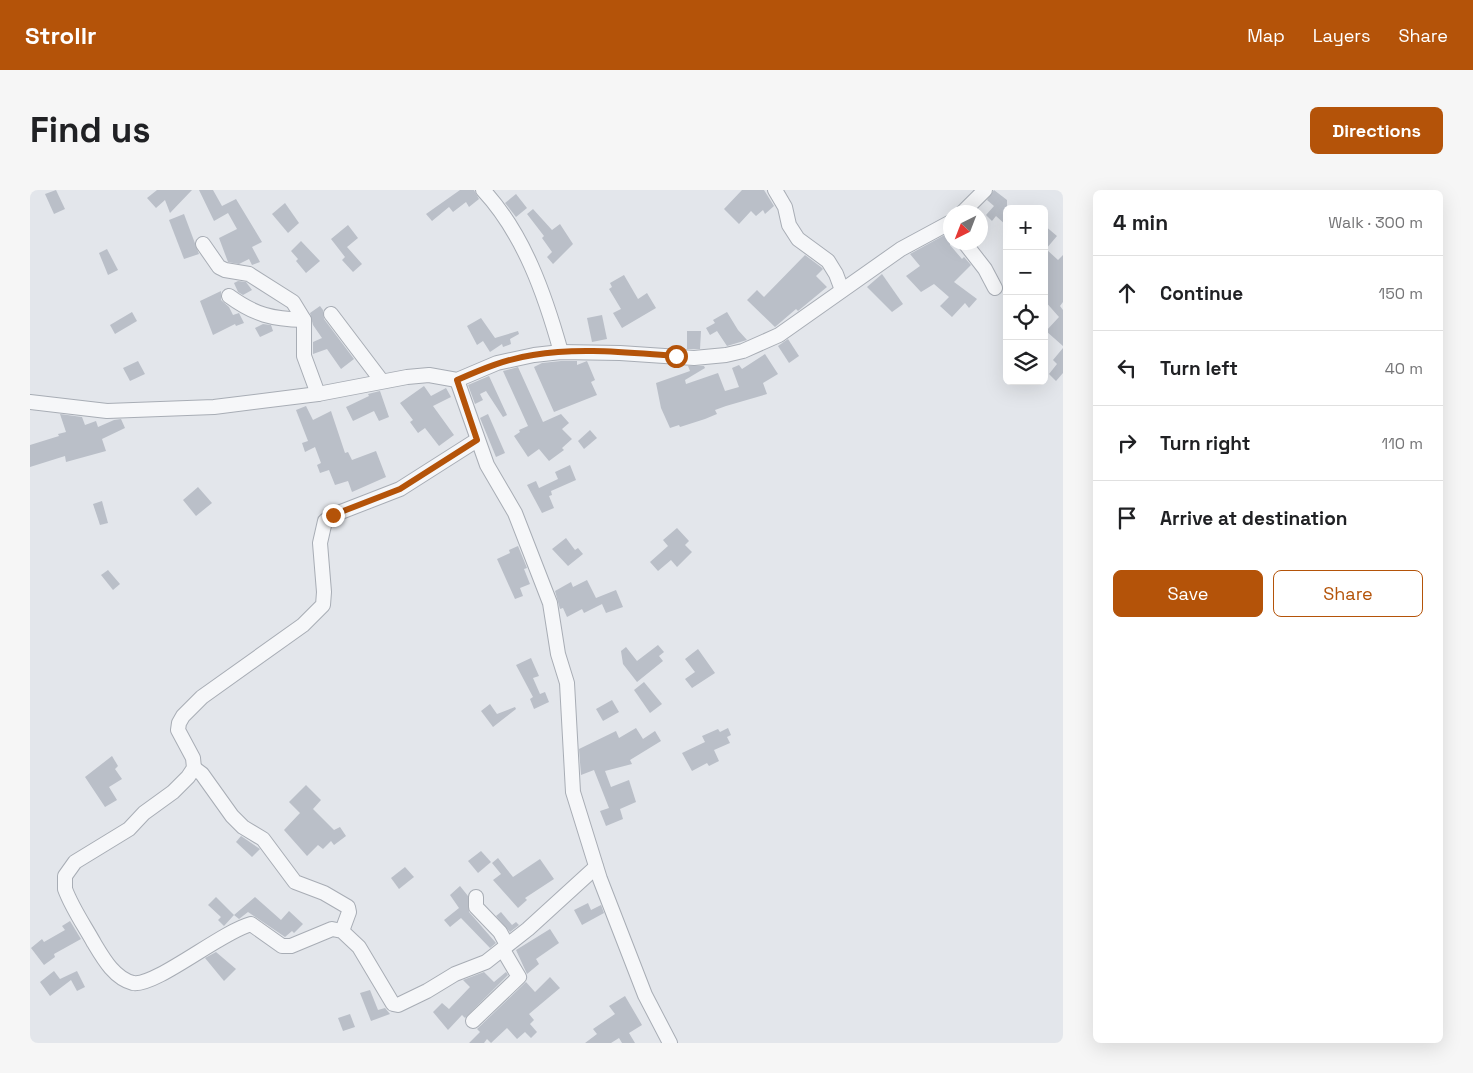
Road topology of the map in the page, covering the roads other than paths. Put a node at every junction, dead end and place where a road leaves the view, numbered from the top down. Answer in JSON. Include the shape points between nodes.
{"nodes":[{"id":1,"x":483,"y":190,"type":"edge"},
{"id":2,"x":775,"y":190,"type":"edge"},
{"id":3,"x":985,"y":190,"type":"edge"},
{"id":4,"x":970,"y":205,"type":"edge"},
{"id":5,"x":943,"y":226,"type":"edge"},
{"id":6,"x":203,"y":244,"type":"dead end"},
{"id":7,"x":970,"y":250,"type":"edge"},
{"id":8,"x":996,"y":288,"type":"dead end"},
{"id":9,"x":842,"y":290,"type":"junction"},
{"id":10,"x":229,"y":296,"type":"dead end"},
{"id":11,"x":331,"y":314,"type":"dead end"},
{"id":12,"x":304,"y":320,"type":"junction"},
{"id":13,"x":561,"y":352,"type":"junction"},
{"id":14,"x":381,"y":380,"type":"junction"},
{"id":15,"x":457,"y":380,"type":"junction"},
{"id":16,"x":318,"y":394,"type":"junction"},
{"id":17,"x":30,"y":402,"type":"edge"},
{"id":18,"x":477,"y":440,"type":"junction"},
{"id":19,"x":194,"y":768,"type":"junction"},
{"id":20,"x":596,"y":867,"type":"junction"},
{"id":21,"x":476,"y":897,"type":"dead end"},
{"id":22,"x":342,"y":931,"type":"junction"},
{"id":23,"x":505,"y":948,"type":"junction"},
{"id":24,"x":473,"y":1021,"type":"dead end"},
{"id":25,"x":664,"y":1041,"type":"edge"}],
"edges":[{"from":1,"to":13,"type":"street","via":[[526,252]]},
{"from":2,"to":9,"type":"street","via":[[798,239],[828,261]]},
{"from":3,"to":4,"type":"street"},
{"from":5,"to":9,"type":"street","via":[[901,249]]},
{"from":6,"to":12,"type":"street","via":[[219,267],[249,274],[276,289],[292,302]]},
{"from":7,"to":8,"type":"street"},
{"from":9,"to":13,"type":"street","via":[[779,335],[726,355],[694,358]]},
{"from":10,"to":12,"type":"street","via":[[248,310],[262,315]]},
{"from":11,"to":14,"type":"street"},
{"from":12,"to":16,"type":"street","via":[[304,356]]},
{"from":13,"to":15,"type":"street","via":[[497,363]]},
{"from":14,"to":15,"type":"street","via":[[429,375]]},
{"from":14,"to":16,"type":"street"},
{"from":15,"to":18,"type":"street"},
{"from":16,"to":17,"type":"street","via":[[214,407],[107,411]]},
{"from":18,"to":19,"type":"street","via":[[400,489],[325,521],[320,543],[323,605],[303,625],[202,697],[183,716],[178,730],[194,758]]},
{"from":18,"to":20,"type":"street","via":[[487,465],[515,513],[550,603],[558,654],[567,683],[573,792]]},
{"from":19,"to":22,"type":"street","via":[[202,774],[232,816],[263,839],[295,882],[324,892],[348,907]]},
{"from":19,"to":22,"type":"street","via":[[173,792],[144,812],[129,828],[75,862],[67,872],[64,882],[68,897],[104,962],[126,980],[144,982],[154,980],[228,932],[251,924],[282,946],[302,943],[323,932]]},
{"from":20,"to":23,"type":"street"},
{"from":20,"to":25,"type":"street"},
{"from":21,"to":23,"type":"street","via":[[476,907],[500,932]]},
{"from":22,"to":23,"type":"street","via":[[360,947],[393,1004],[398,1005],[486,962]]},
{"from":23,"to":24,"type":"street","via":[[519,977]]}]}
